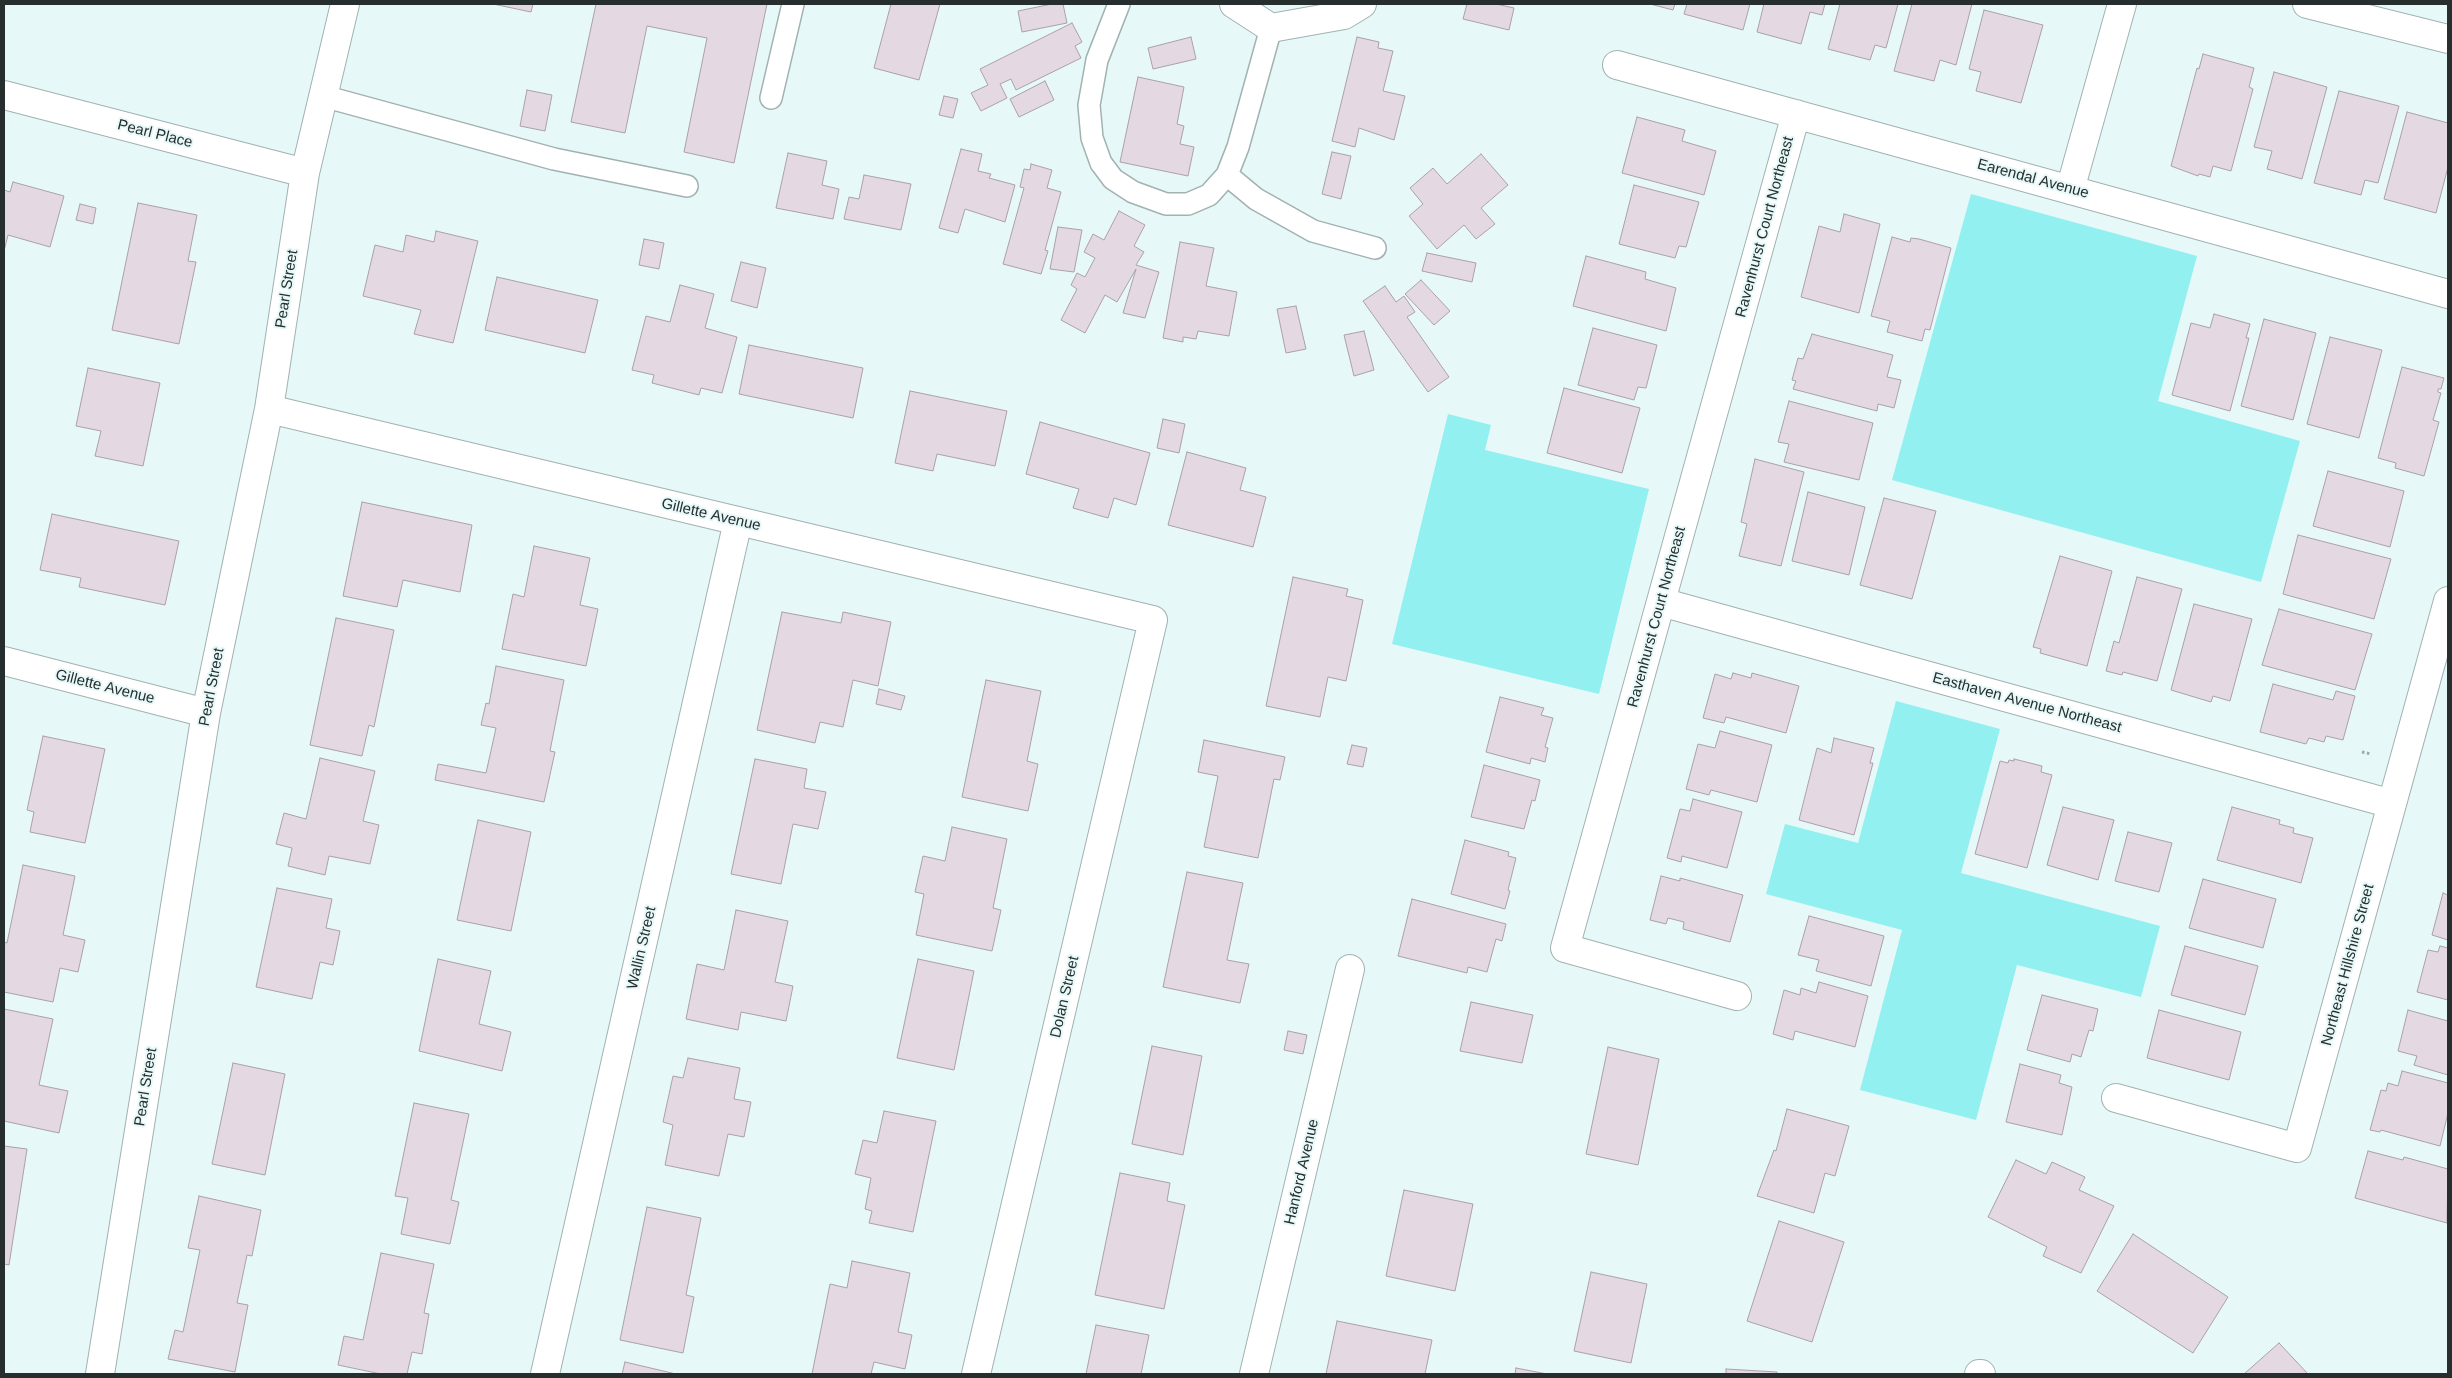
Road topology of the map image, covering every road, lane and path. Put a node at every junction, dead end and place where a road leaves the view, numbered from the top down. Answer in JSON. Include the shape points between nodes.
{"nodes":[{"id":1,"x":345,"y":4,"type":"edge"},
{"id":2,"x":793,"y":4,"type":"edge"},
{"id":3,"x":1119,"y":4,"type":"edge"},
{"id":4,"x":1234,"y":4,"type":"edge"},
{"id":5,"x":1362,"y":4,"type":"edge"},
{"id":6,"x":2122,"y":4,"type":"edge"},
{"id":7,"x":2307,"y":4,"type":"edge"},
{"id":8,"x":1271,"y":28,"type":"junction"},
{"id":9,"x":2448,"y":39,"type":"edge"},
{"id":10,"x":1617,"y":65,"type":"dead end"},
{"id":11,"x":4,"y":95,"type":"edge"},
{"id":12,"x":323,"y":96,"type":"junction"},
{"id":13,"x":771,"y":98,"type":"dead end"},
{"id":14,"x":1796,"y":114,"type":"junction"},
{"id":15,"x":305,"y":173,"type":"junction"},
{"id":16,"x":1227,"y":175,"type":"junction"},
{"id":17,"x":687,"y":186,"type":"dead end"},
{"id":18,"x":2070,"y":190,"type":"junction"},
{"id":19,"x":1375,"y":248,"type":"dead end"},
{"id":20,"x":2448,"y":294,"type":"edge"},
{"id":21,"x":269,"y":409,"type":"junction"},
{"id":22,"x":738,"y":521,"type":"junction"},
{"id":23,"x":2448,"y":601,"type":"edge"},
{"id":24,"x":1661,"y":602,"type":"junction"},
{"id":25,"x":1153,"y":620,"type":"joint"},
{"id":26,"x":4,"y":660,"type":"edge"},
{"id":27,"x":206,"y":713,"type":"junction"},
{"id":28,"x":2392,"y":804,"type":"junction"},
{"id":29,"x":1350,"y":969,"type":"dead end"},
{"id":30,"x":1737,"y":996,"type":"dead end"},
{"id":31,"x":2116,"y":1098,"type":"dead end"},
{"id":32,"x":100,"y":1374,"type":"edge"},
{"id":33,"x":545,"y":1374,"type":"edge"},
{"id":34,"x":976,"y":1374,"type":"edge"},
{"id":35,"x":1254,"y":1374,"type":"edge"}],
"edges":[{"from":1,"to":12,"type":"street","name":"Pearl Street"},
{"from":2,"to":13,"type":"lane"},
{"from":3,"to":16,"type":"lane","via":[[1097,60],[1089,105],[1092,138],[1101,163],[1114,179],[1133,192],[1166,204],[1188,204],[1209,195]]},
{"from":4,"to":8,"type":"street"},
{"from":5,"to":8,"type":"street","via":[[1344,15]]},
{"from":6,"to":18,"type":"street"},
{"from":7,"to":9,"type":"street"},
{"from":8,"to":16,"type":"lane","via":[[1238,147]]},
{"from":10,"to":14,"type":"street","name":"Earendal Avenue"},
{"from":11,"to":15,"type":"street","name":"Pearl Place"},
{"from":12,"to":15,"type":"street","name":"Pearl Street"},
{"from":12,"to":17,"type":"lane","via":[[554,159]]},
{"from":14,"to":18,"type":"street","name":"Earendal Avenue"},
{"from":14,"to":24,"type":"street","name":"Ravenhurst Court Northeast"},
{"from":15,"to":21,"type":"street","name":"Pearl Street"},
{"from":16,"to":19,"type":"lane","via":[[1256,199],[1313,231]]},
{"from":18,"to":20,"type":"street","name":"Earendal Avenue"},
{"from":21,"to":22,"type":"street","name":"Gillette Avenue"},
{"from":21,"to":27,"type":"street","name":"Pearl Street"},
{"from":22,"to":25,"type":"street","name":"Gillette Avenue"},
{"from":22,"to":33,"type":"street","name":"Wallin Street"},
{"from":23,"to":28,"type":"street","name":"Northeast Hillshire Street"},
{"from":24,"to":28,"type":"street","name":"Easthaven Avenue Northeast"},
{"from":24,"to":30,"type":"street","name":"Ravenhurst Court Northeast","via":[[1565,948]]},
{"from":25,"to":34,"type":"street","name":"Dolan Street"},
{"from":26,"to":27,"type":"street","name":"Gillette Avenue"},
{"from":27,"to":32,"type":"street","name":"Pearl Street"},
{"from":28,"to":31,"type":"street","name":"Northeast Hillshire Street","via":[[2297,1148]]},
{"from":29,"to":35,"type":"street","name":"Hanford Avenue"}]}
